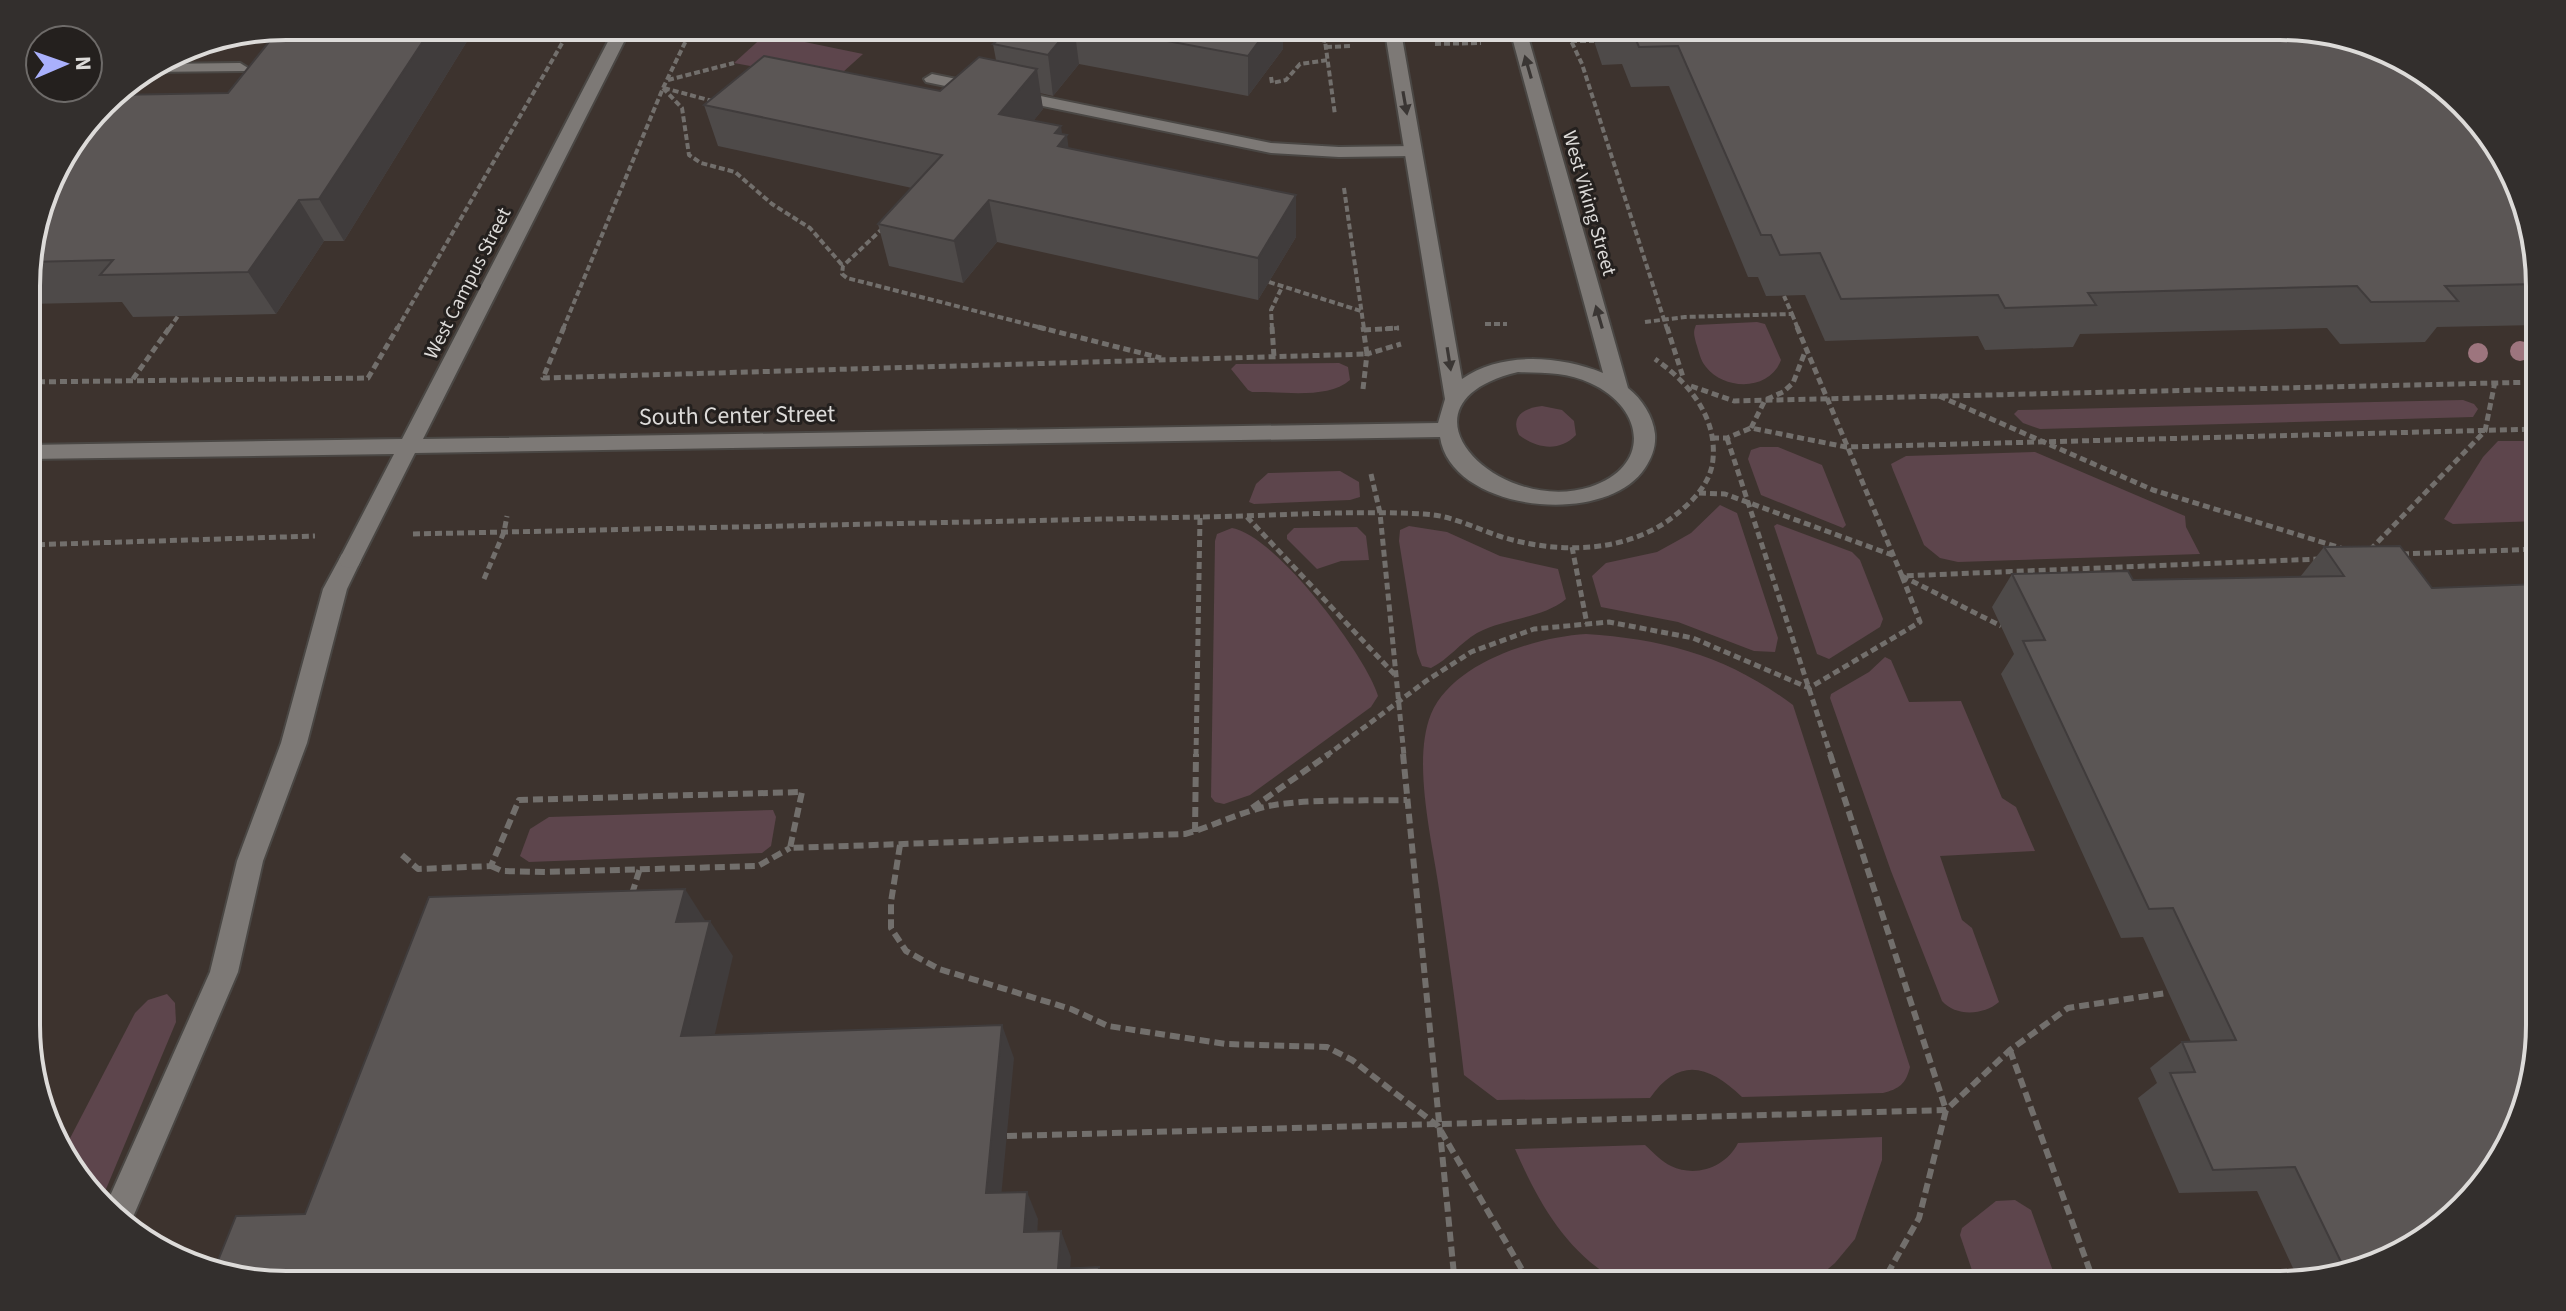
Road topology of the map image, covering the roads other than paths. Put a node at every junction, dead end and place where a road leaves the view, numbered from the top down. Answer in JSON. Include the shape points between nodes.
{"nodes":[{"id":1,"x":1394,"y":40,"type":"edge"},
{"id":2,"x":1521,"y":40,"type":"edge"},
{"id":3,"x":616,"y":41,"type":"edge"},
{"id":4,"x":240,"y":68,"type":"dead end"},
{"id":5,"x":170,"y":69,"type":"edge"},
{"id":6,"x":932,"y":79,"type":"dead end"},
{"id":7,"x":1413,"y":151,"type":"junction"},
{"id":8,"x":1619,"y":393,"type":"junction"},
{"id":9,"x":1455,"y":399,"type":"junction"},
{"id":10,"x":1448,"y":430,"type":"junction"},
{"id":11,"x":409,"y":446,"type":"junction"},
{"id":12,"x":41,"y":452,"type":"edge"},
{"id":13,"x":121,"y":1207,"type":"edge"}],
"edges":[{"from":1,"to":7,"type":"street","one_way":true},
{"from":8,"to":2,"type":"street","name":"West Viking Street","one_way":true},
{"from":3,"to":11,"type":"street","name":"West Campus Street"},
{"from":4,"to":5,"type":"street"},
{"from":6,"to":7,"type":"street","via":[[1271,148]]},
{"from":7,"to":9,"type":"street","one_way":true},
{"from":8,"to":9,"type":"street","via":[[1581,372],[1518,366],[1467,384]]},
{"from":8,"to":10,"type":"street","via":[[1643,422],[1646,444],[1639,465],[1622,482],[1596,494],[1531,497],[1500,487],[1473,471],[1455,451]]},
{"from":9,"to":10,"type":"street"},
{"from":10,"to":11,"type":"street","name":"South Center Street"},
{"from":11,"to":12,"type":"street","name":"South Center Street"},
{"from":11,"to":13,"type":"street","name":"West Campus Street","via":[[335,589],[294,743],[250,861],[224,972]]}]}
